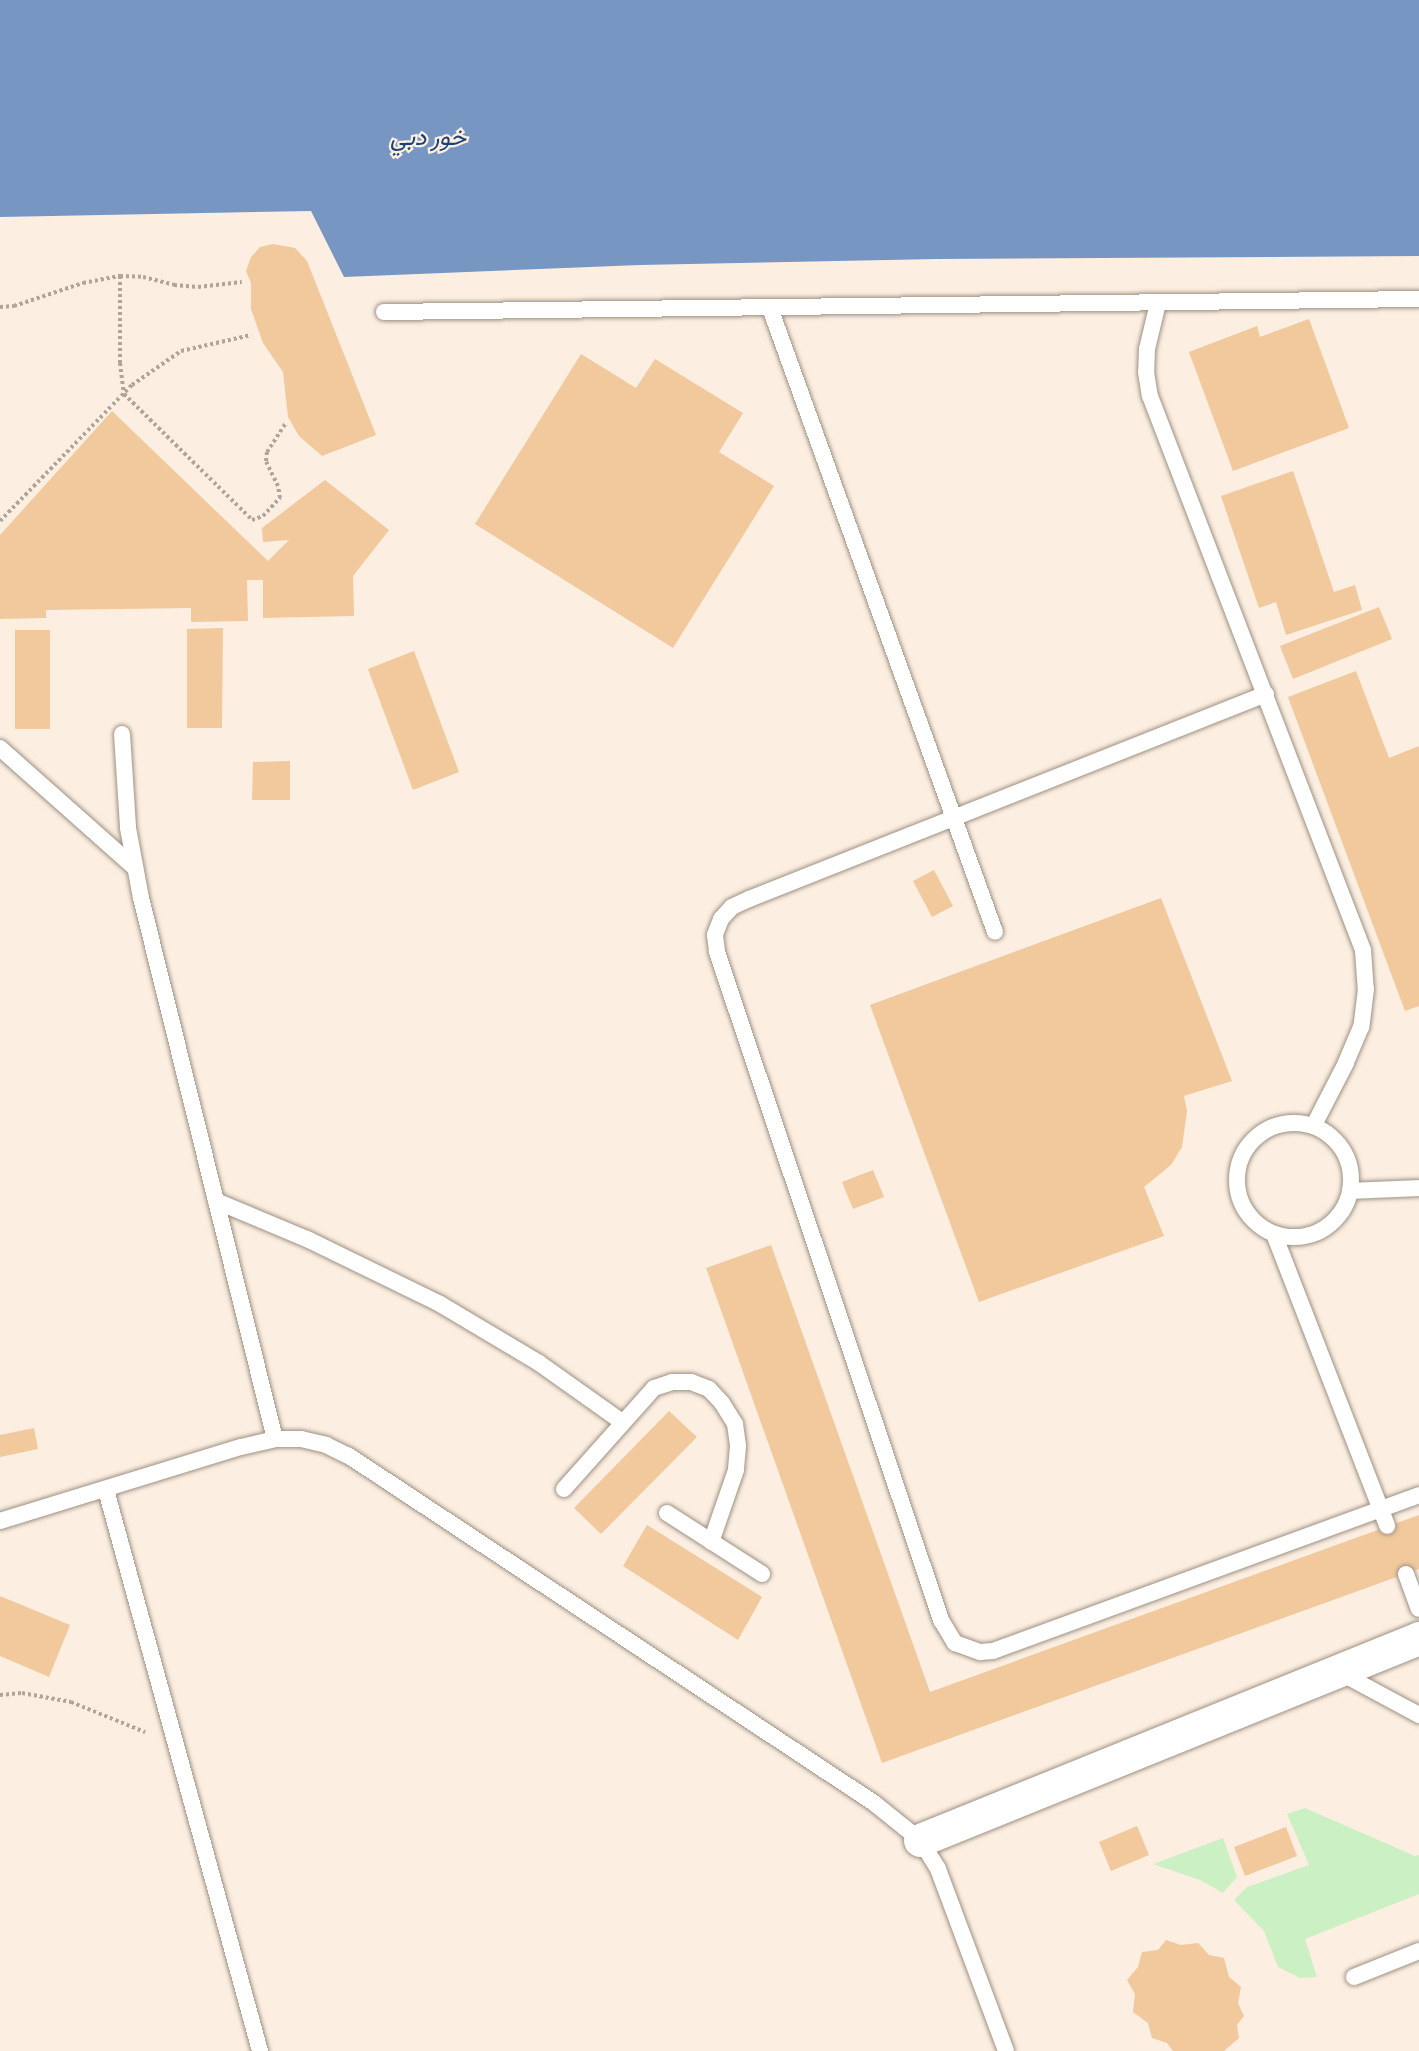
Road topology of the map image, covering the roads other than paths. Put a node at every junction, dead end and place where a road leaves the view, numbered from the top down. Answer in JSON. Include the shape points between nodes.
{"nodes":[{"id":1,"x":1419,"y":299,"type":"edge"},
{"id":2,"x":1158,"y":303,"type":"junction"},
{"id":3,"x":770,"y":308,"type":"junction"},
{"id":4,"x":384,"y":312,"type":"dead end"},
{"id":5,"x":1266,"y":694,"type":"junction"},
{"id":6,"x":122,"y":734,"type":"dead end"},
{"id":7,"x":0,"y":748,"type":"edge"},
{"id":8,"x":954,"y":817,"type":"junction"},
{"id":9,"x":135,"y":868,"type":"junction"},
{"id":10,"x":995,"y":932,"type":"dead end"},
{"id":11,"x":1314,"y":1125,"type":"junction"},
{"id":12,"x":1419,"y":1188,"type":"edge"},
{"id":13,"x":1350,"y":1191,"type":"junction"},
{"id":14,"x":216,"y":1201,"type":"junction"},
{"id":15,"x":1274,"y":1234,"type":"junction"},
{"id":16,"x":622,"y":1422,"type":"junction"},
{"id":17,"x":275,"y":1439,"type":"junction"},
{"id":18,"x":564,"y":1489,"type":"dead end"},
{"id":19,"x":106,"y":1490,"type":"junction"},
{"id":20,"x":1419,"y":1496,"type":"edge"},
{"id":21,"x":1380,"y":1509,"type":"junction"},
{"id":22,"x":667,"y":1513,"type":"dead end"},
{"id":23,"x":0,"y":1521,"type":"edge"},
{"id":24,"x":1387,"y":1527,"type":"dead end"},
{"id":25,"x":711,"y":1542,"type":"junction"},
{"id":26,"x":762,"y":1574,"type":"dead end"},
{"id":27,"x":1406,"y":1574,"type":"dead end"},
{"id":28,"x":1419,"y":1609,"type":"edge"},
{"id":29,"x":1419,"y":1638,"type":"edge"},
{"id":30,"x":1339,"y":1672,"type":"junction"},
{"id":31,"x":1419,"y":1715,"type":"edge"},
{"id":32,"x":920,"y":1840,"type":"junction"},
{"id":33,"x":1419,"y":1951,"type":"edge"},
{"id":34,"x":1354,"y":1977,"type":"dead end"},
{"id":35,"x":260,"y":2051,"type":"edge"},
{"id":36,"x":1006,"y":2051,"type":"edge"}],
"edges":[{"from":1,"to":2,"type":"lane"},
{"from":2,"to":3,"type":"lane"},
{"from":2,"to":5,"type":"lane","via":[[1147,349],[1150,396]]},
{"from":3,"to":4,"type":"lane"},
{"from":3,"to":8,"type":"lane"},
{"from":5,"to":8,"type":"lane"},
{"from":5,"to":11,"type":"lane","via":[[1363,950],[1366,988],[1361,1027]]},
{"from":6,"to":9,"type":"lane","via":[[125,798]]},
{"from":7,"to":9,"type":"lane"},
{"from":8,"to":10,"type":"lane"},
{"from":8,"to":21,"type":"lane","via":[[732,907],[721,919],[715,935],[721,963],[946,1632],[967,1649],[993,1651]]},
{"from":9,"to":14,"type":"lane"},
{"from":11,"to":13,"type":"lane","via":[[1328,1133],[1344,1152],[1352,1175]]},
{"from":11,"to":15,"type":"lane","via":[[1281,1124],[1253,1139],[1243,1152],[1236,1184],[1240,1201],[1248,1215]]},
{"from":12,"to":13,"type":"lane"},
{"from":13,"to":15,"type":"lane","via":[[1345,1207],[1322,1230],[1307,1236]]},
{"from":14,"to":16,"type":"lane","via":[[329,1249],[440,1304],[501,1338]]},
{"from":14,"to":17,"type":"lane"},
{"from":15,"to":21,"type":"lane"},
{"from":16,"to":18,"type":"lane"},
{"from":16,"to":25,"type":"lane","via":[[654,1388],[672,1382],[691,1382],[709,1389],[722,1403],[735,1424],[738,1446],[736,1470]]},
{"from":17,"to":19,"type":"lane"},
{"from":17,"to":32,"type":"lane","via":[[301,1439],[349,1456],[874,1803]]},
{"from":19,"to":23,"type":"lane"},
{"from":19,"to":35,"type":"lane"},
{"from":20,"to":21,"type":"lane"},
{"from":21,"to":24,"type":"lane"},
{"from":22,"to":25,"type":"lane"},
{"from":25,"to":26,"type":"lane"},
{"from":27,"to":28,"type":"lane"},
{"from":29,"to":30,"type":"street"},
{"from":30,"to":31,"type":"lane"},
{"from":30,"to":32,"type":"street"},
{"from":32,"to":36,"type":"lane","via":[[938,1869]]},
{"from":33,"to":34,"type":"lane"}]}
